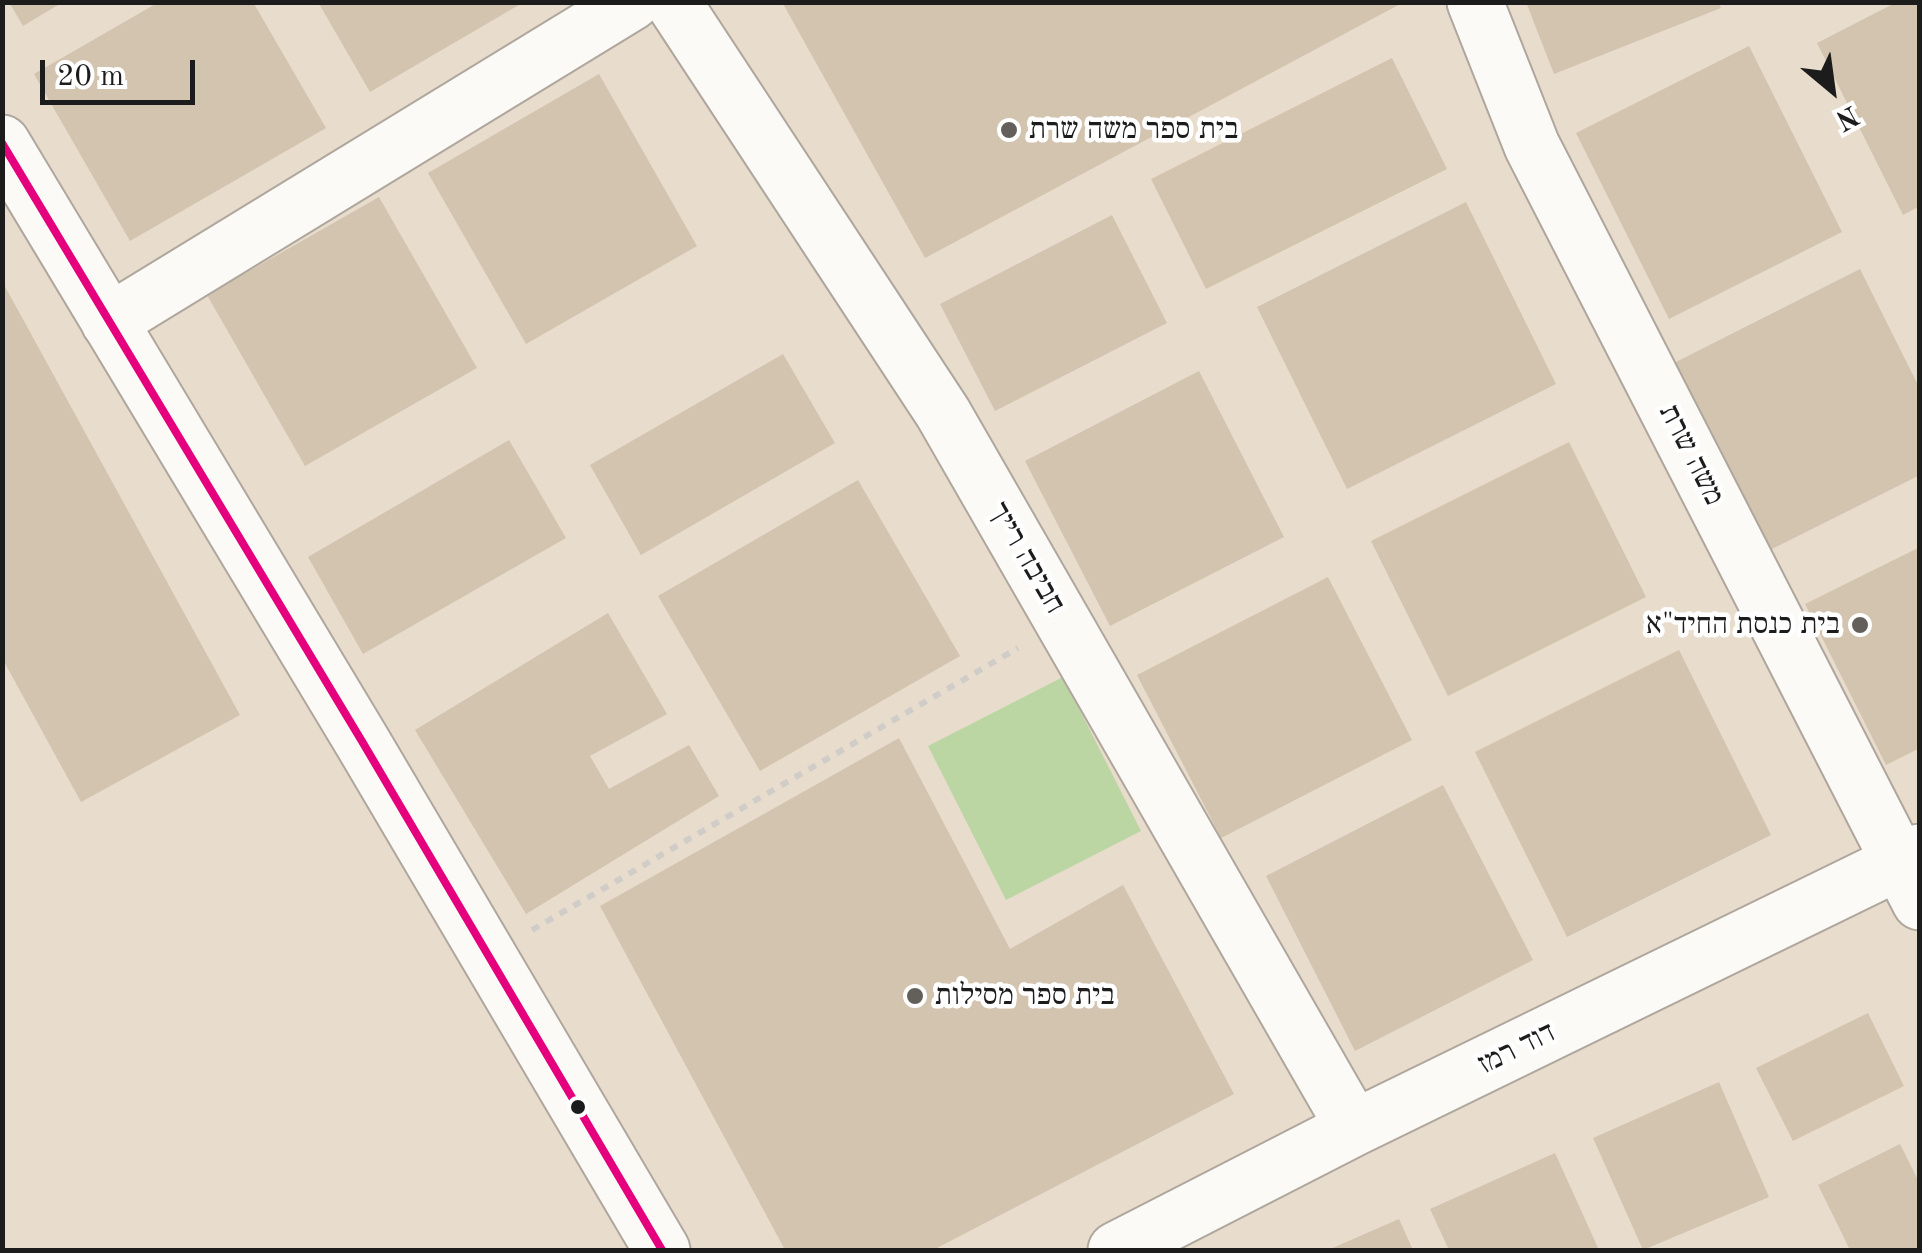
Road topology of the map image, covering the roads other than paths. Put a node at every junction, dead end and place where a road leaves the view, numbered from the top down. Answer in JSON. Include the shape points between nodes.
{"nodes":[{"id":1,"x":632,"y":2,"type":"edge"},
{"id":2,"x":673,"y":2,"type":"edge"},
{"id":3,"x":1475,"y":2,"type":"edge"},
{"id":4,"x":2,"y":143,"type":"edge"},
{"id":5,"x":110,"y":322,"type":"junction"},
{"id":6,"x":1913,"y":872,"type":"edge"},
{"id":7,"x":1354,"y":1128,"type":"junction"},
{"id":8,"x":662,"y":1250,"type":"edge"},
{"id":9,"x":1116,"y":1250,"type":"edge"}],
"edges":[{"from":1,"to":5,"type":"street"},
{"from":2,"to":7,"type":"street","name":"חביבה רייך","via":[[943,413]]},
{"from":3,"to":6,"type":"street","name":"משה שרת","via":[[1532,146]]},
{"from":4,"to":5,"type":"street"},
{"from":5,"to":8,"type":"street"},
{"from":6,"to":7,"type":"street","name":"דוד רמז"},
{"from":7,"to":9,"type":"street","name":"דוד רמז"}]}
